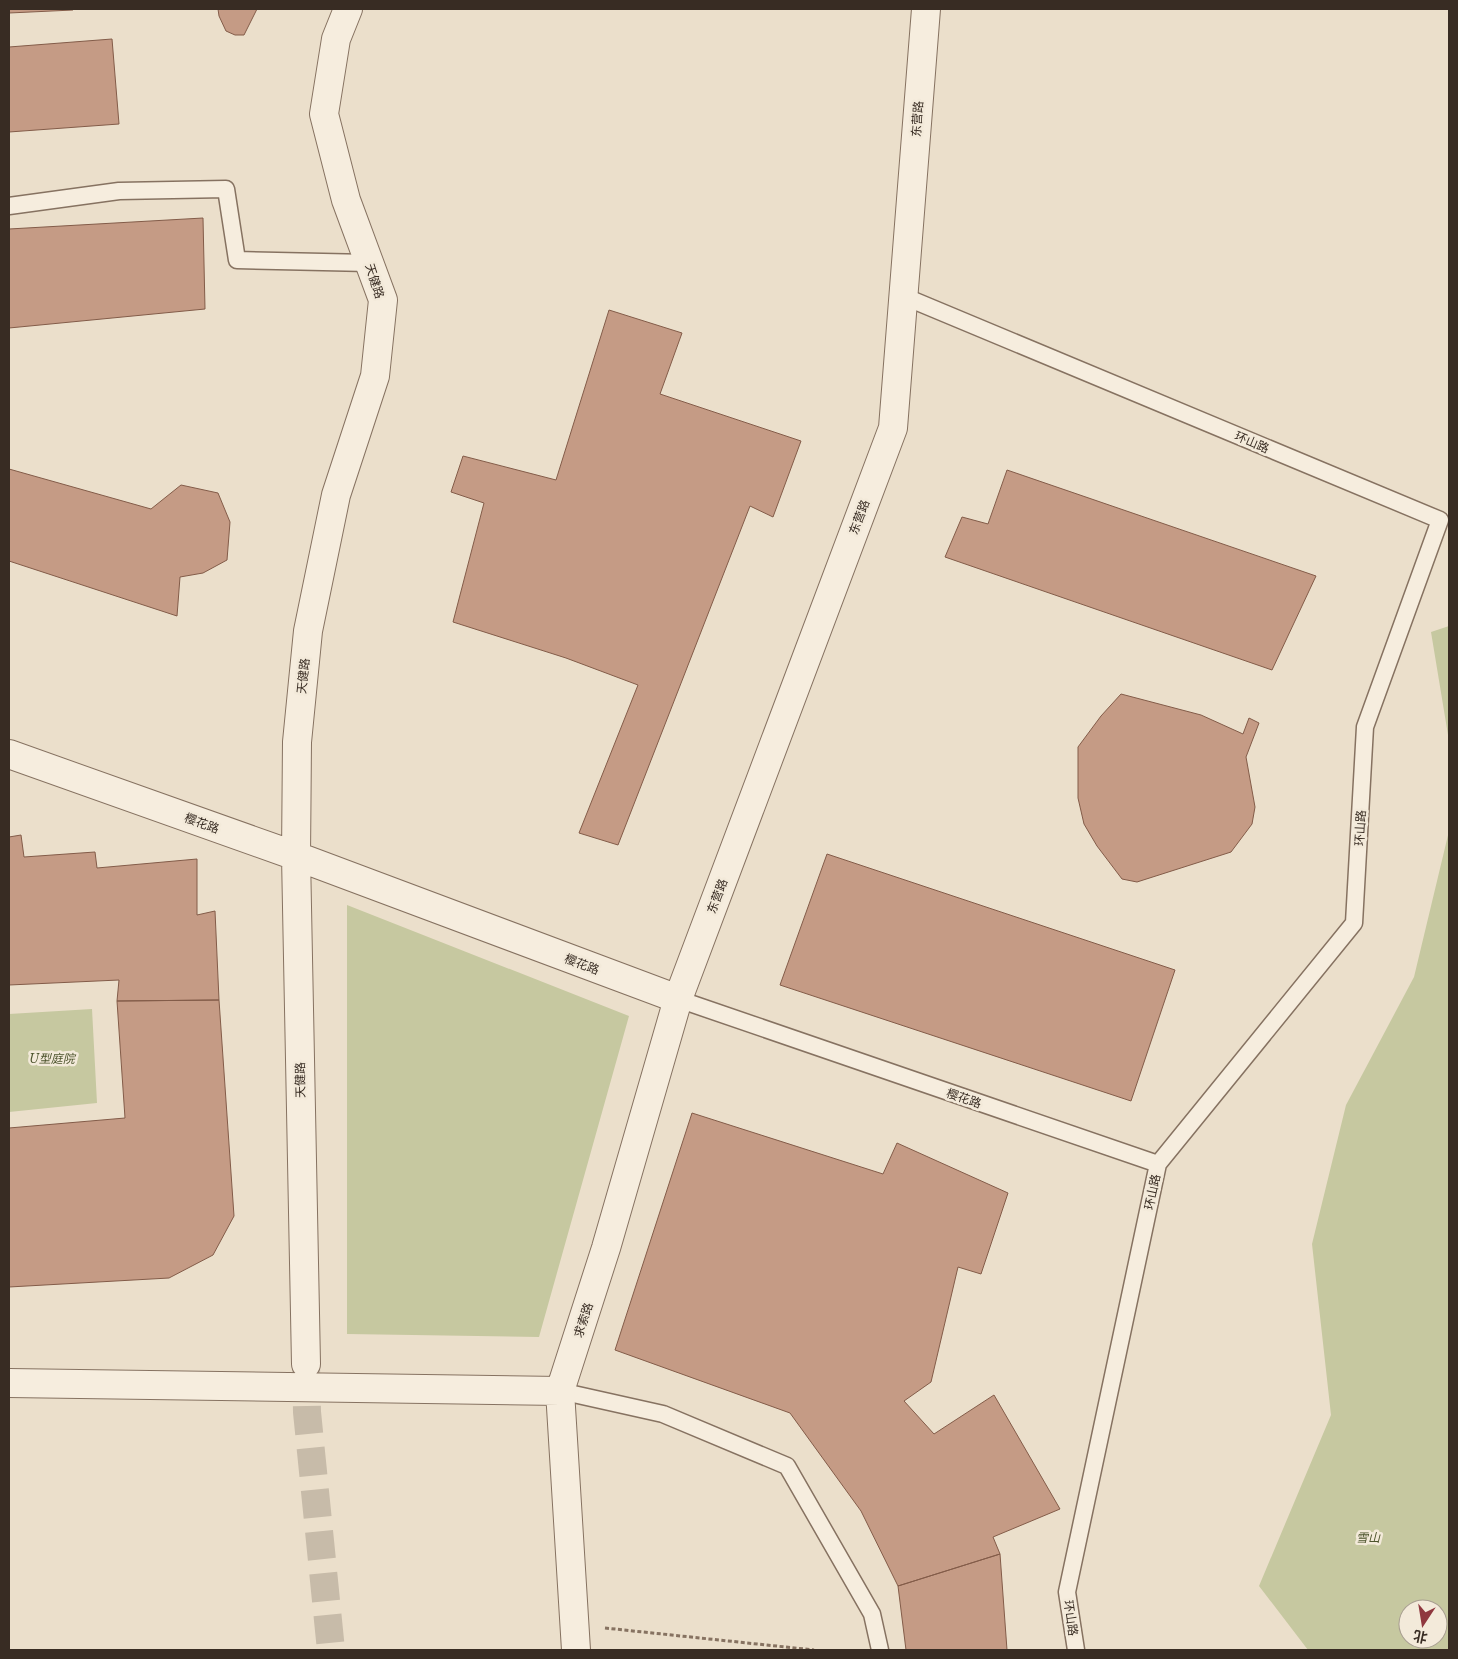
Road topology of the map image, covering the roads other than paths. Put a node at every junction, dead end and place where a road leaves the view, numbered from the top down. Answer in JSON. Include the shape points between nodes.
{"nodes":[{"id":1,"x":348,"y":9,"type":"edge"},
{"id":2,"x":926,"y":9,"type":"edge"},
{"id":3,"x":9,"y":206,"type":"edge"},
{"id":4,"x":369,"y":263,"type":"junction"},
{"id":5,"x":903,"y":296,"type":"junction"},
{"id":6,"x":9,"y":754,"type":"edge"},
{"id":7,"x":296,"y":856,"type":"junction"},
{"id":8,"x":678,"y":999,"type":"junction"},
{"id":9,"x":1158,"y":1164,"type":"junction"},
{"id":10,"x":306,"y":1364,"type":"tunnel mouth"},
{"id":11,"x":9,"y":1384,"type":"edge"},
{"id":12,"x":560,"y":1391,"type":"junction"},
{"id":13,"x":575,"y":1638,"type":"edge"},
{"id":14,"x":880,"y":1650,"type":"edge"},
{"id":15,"x":1076,"y":1650,"type":"edge"}],
"edges":[{"from":1,"to":4,"type":"street","name":"天健路","via":[[336,39],[324,114],[346,200]]},
{"from":2,"to":5,"type":"street","name":"东营路"},
{"from":3,"to":4,"type":"lane","via":[[119,191],[226,190],[237,260]]},
{"from":4,"to":7,"type":"street","name":"天健路","via":[[382,300],[375,376],[336,495],[308,631],[297,742]]},
{"from":5,"to":8,"type":"street","name":"东营路","via":[[893,428]]},
{"from":5,"to":9,"type":"lane","name":"环山路","via":[[1440,520],[1365,727],[1354,923]]},
{"from":6,"to":7,"type":"street","name":"樱花路"},
{"from":7,"to":8,"type":"street","name":"樱花路"},
{"from":7,"to":10,"type":"street","name":"天健路"},
{"from":8,"to":9,"type":"lane","name":"樱花路"},
{"from":8,"to":12,"type":"street","name":"求索路","via":[[606,1248]]},
{"from":9,"to":15,"type":"lane","name":"环山路","via":[[1067,1592]]},
{"from":11,"to":12,"type":"street"},
{"from":12,"to":13,"type":"street","name":"求索路"},
{"from":12,"to":14,"type":"lane","via":[[663,1414],[787,1466],[872,1614]]}]}
